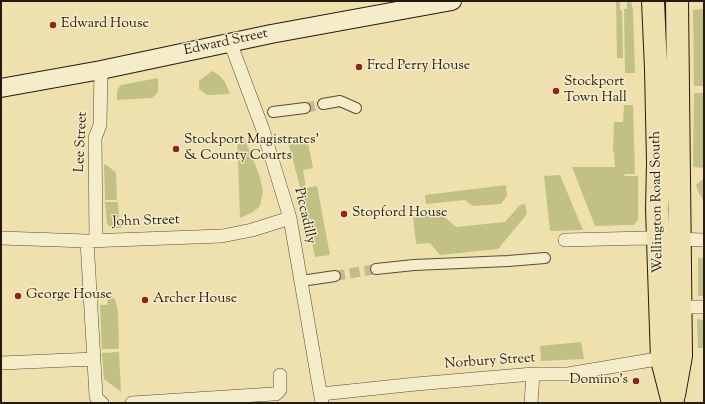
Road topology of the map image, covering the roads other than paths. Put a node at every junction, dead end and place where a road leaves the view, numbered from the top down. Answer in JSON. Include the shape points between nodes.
{"nodes":[{"id":1,"x":452,"y":1,"type":"edge"},
{"id":2,"x":653,"y":1,"type":"edge"},
{"id":3,"x":677,"y":1,"type":"edge"},
{"id":4,"x":230,"y":42,"type":"junction"},
{"id":5,"x":101,"y":70,"type":"junction"},
{"id":6,"x":1,"y":88,"type":"edge"},
{"id":7,"x":323,"y":104,"type":"tunnel mouth"},
{"id":8,"x":305,"y":108,"type":"tunnel mouth"},
{"id":9,"x":356,"y":108,"type":"dead end"},
{"id":10,"x":273,"y":112,"type":"dead end"},
{"id":11,"x":290,"y":218,"type":"junction"},
{"id":12,"x":1,"y":238,"type":"edge"},
{"id":13,"x":657,"y":238,"type":"junction"},
{"id":14,"x":680,"y":239,"type":"junction"},
{"id":15,"x":92,"y":240,"type":"junction"},
{"id":16,"x":565,"y":240,"type":"dead end"},
{"id":17,"x":704,"y":240,"type":"edge"},
{"id":18,"x":545,"y":258,"type":"dead end"},
{"id":19,"x":376,"y":269,"type":"tunnel mouth"},
{"id":20,"x":335,"y":276,"type":"tunnel mouth"},
{"id":21,"x":301,"y":280,"type":"junction"},
{"id":22,"x":670,"y":307,"type":"junction"},
{"id":23,"x":704,"y":307,"type":"edge"},
{"id":24,"x":94,"y":359,"type":"junction"},
{"id":25,"x":662,"y":360,"type":"junction"},
{"id":26,"x":1,"y":363,"type":"edge"},
{"id":27,"x":533,"y":374,"type":"junction"},
{"id":28,"x":280,"y":375,"type":"dead end"},
{"id":29,"x":322,"y":399,"type":"edge"},
{"id":30,"x":101,"y":402,"type":"edge"},
{"id":31,"x":132,"y":403,"type":"edge"},
{"id":32,"x":144,"y":403,"type":"edge"},
{"id":33,"x":531,"y":403,"type":"edge"},
{"id":34,"x":673,"y":403,"type":"edge"}],
"edges":[{"from":1,"to":4,"type":"main road","name":"Edward Street"},
{"from":2,"to":13,"type":"highway","name":"Wellington Road South","via":[[657,84]]},
{"from":3,"to":14,"type":"highway","name":"Wellington Road South"},
{"from":4,"to":5,"type":"main road","name":"Edward Street"},
{"from":4,"to":11,"type":"street","name":"Piccadilly","via":[[263,130]]},
{"from":5,"to":6,"type":"main road","name":"Edward Street"},
{"from":5,"to":15,"type":"street","name":"Lee Street","via":[[100,125],[95,138]]},
{"from":7,"to":9,"type":"street","via":[[340,101]]},
{"from":8,"to":10,"type":"street"},
{"from":11,"to":15,"type":"street","name":"John Street","via":[[231,235]]},
{"from":11,"to":21,"type":"street","name":"Piccadilly"},
{"from":12,"to":15,"type":"street","name":"John Street"},
{"from":13,"to":14,"type":"street"},
{"from":13,"to":16,"type":"street"},
{"from":13,"to":22,"type":"highway","name":"Wellington Road South"},
{"from":14,"to":17,"type":"street"},
{"from":14,"to":22,"type":"highway","name":"Wellington Road South"},
{"from":15,"to":24,"type":"street","name":"Lee Street"},
{"from":18,"to":19,"type":"street"},
{"from":20,"to":21,"type":"street"},
{"from":21,"to":29,"type":"street","name":"Piccadilly"},
{"from":22,"to":23,"type":"street"},
{"from":22,"to":25,"type":"highway","name":"Wellington Road South"},
{"from":22,"to":34,"type":"highway","name":"Wellington Road South","via":[[681,356]]},
{"from":24,"to":26,"type":"street"},
{"from":24,"to":30,"type":"street","name":"Lee Street","via":[[96,396]]},
{"from":25,"to":27,"type":"street","name":"Norbury Street","via":[[568,374]]},
{"from":25,"to":34,"type":"highway","name":"Wellington Road South"},
{"from":27,"to":29,"type":"street","name":"Norbury Street","via":[[416,384]]},
{"from":27,"to":33,"type":"street"},
{"from":28,"to":32,"type":"street","via":[[280,390],[276,394]]},
{"from":31,"to":32,"type":"street"}]}
